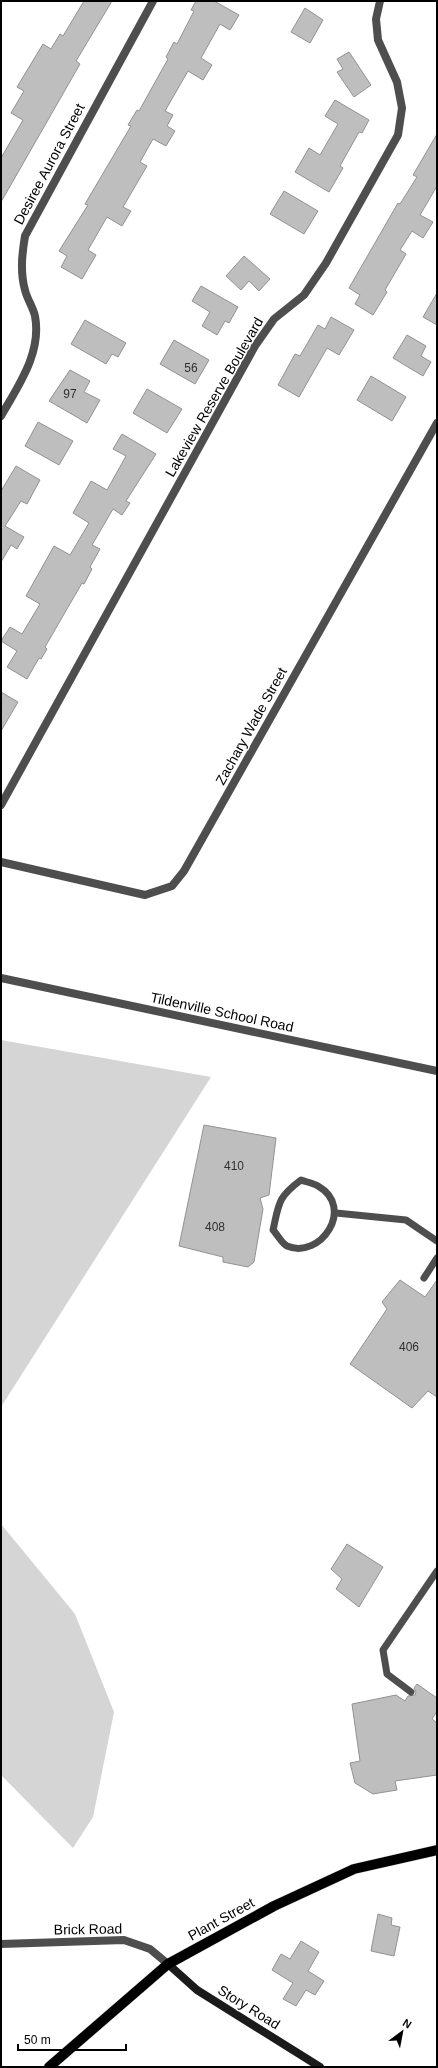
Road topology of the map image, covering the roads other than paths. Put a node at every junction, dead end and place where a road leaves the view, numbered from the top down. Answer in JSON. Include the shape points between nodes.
{"nodes":[{"id":1,"x":153,"y":1,"type":"edge"},
{"id":2,"x":380,"y":1,"type":"edge"},
{"id":3,"x":1,"y":416,"type":"edge"},
{"id":4,"x":437,"y":423,"type":"edge"},
{"id":5,"x":1,"y":805,"type":"edge"},
{"id":6,"x":1,"y":862,"type":"edge"},
{"id":7,"x":1,"y":978,"type":"edge"},
{"id":8,"x":437,"y":1071,"type":"edge"},
{"id":9,"x":336,"y":1213,"type":"junction"},
{"id":10,"x":437,"y":1241,"type":"edge"},
{"id":11,"x":437,"y":1258,"type":"edge"},
{"id":12,"x":424,"y":1278,"type":"dead end"},
{"id":13,"x":437,"y":1572,"type":"edge"},
{"id":14,"x":411,"y":1692,"type":"dead end"},
{"id":15,"x":437,"y":1850,"type":"edge"},
{"id":16,"x":1,"y":1944,"type":"edge"},
{"id":17,"x":168,"y":1964,"type":"junction"},
{"id":18,"x":49,"y":2067,"type":"edge"},
{"id":19,"x":320,"y":2067,"type":"edge"}],
"edges":[{"from":1,"to":3,"type":"street","name":"Desiree Aurora Street","via":[[25,236],[21,263],[25,291],[35,316],[35,342],[26,370]]},
{"from":2,"to":5,"type":"street","name":"Lakeview Reserve Boulevard","via":[[376,19],[378,40],[397,82],[402,108],[398,135],[326,263],[304,295],[274,319],[255,346]]},
{"from":4,"to":6,"type":"street","name":"Zachary Wade Street","via":[[184,870],[172,886],[145,895]]},
{"from":7,"to":8,"type":"street","name":"Tildenville School Road"},
{"from":9,"to":9,"type":"lane","via":[[330,1231],[315,1243],[300,1249],[286,1246],[273,1230],[280,1200],[287,1190],[301,1180],[319,1186],[331,1199]]},
{"from":9,"to":10,"type":"lane","via":[[406,1220]]},
{"from":11,"to":12,"type":"lane"},
{"from":13,"to":14,"type":"lane","via":[[383,1650],[387,1674]]},
{"from":15,"to":17,"type":"main road","name":"Plant Street","via":[[354,1869],[274,1906]]},
{"from":16,"to":17,"type":"street","name":"Brick Road","via":[[124,1940],[150,1949]]},
{"from":17,"to":18,"type":"main road","name":"Plant Street"},
{"from":17,"to":19,"type":"street","name":"Story Road","via":[[198,1990]]}]}
